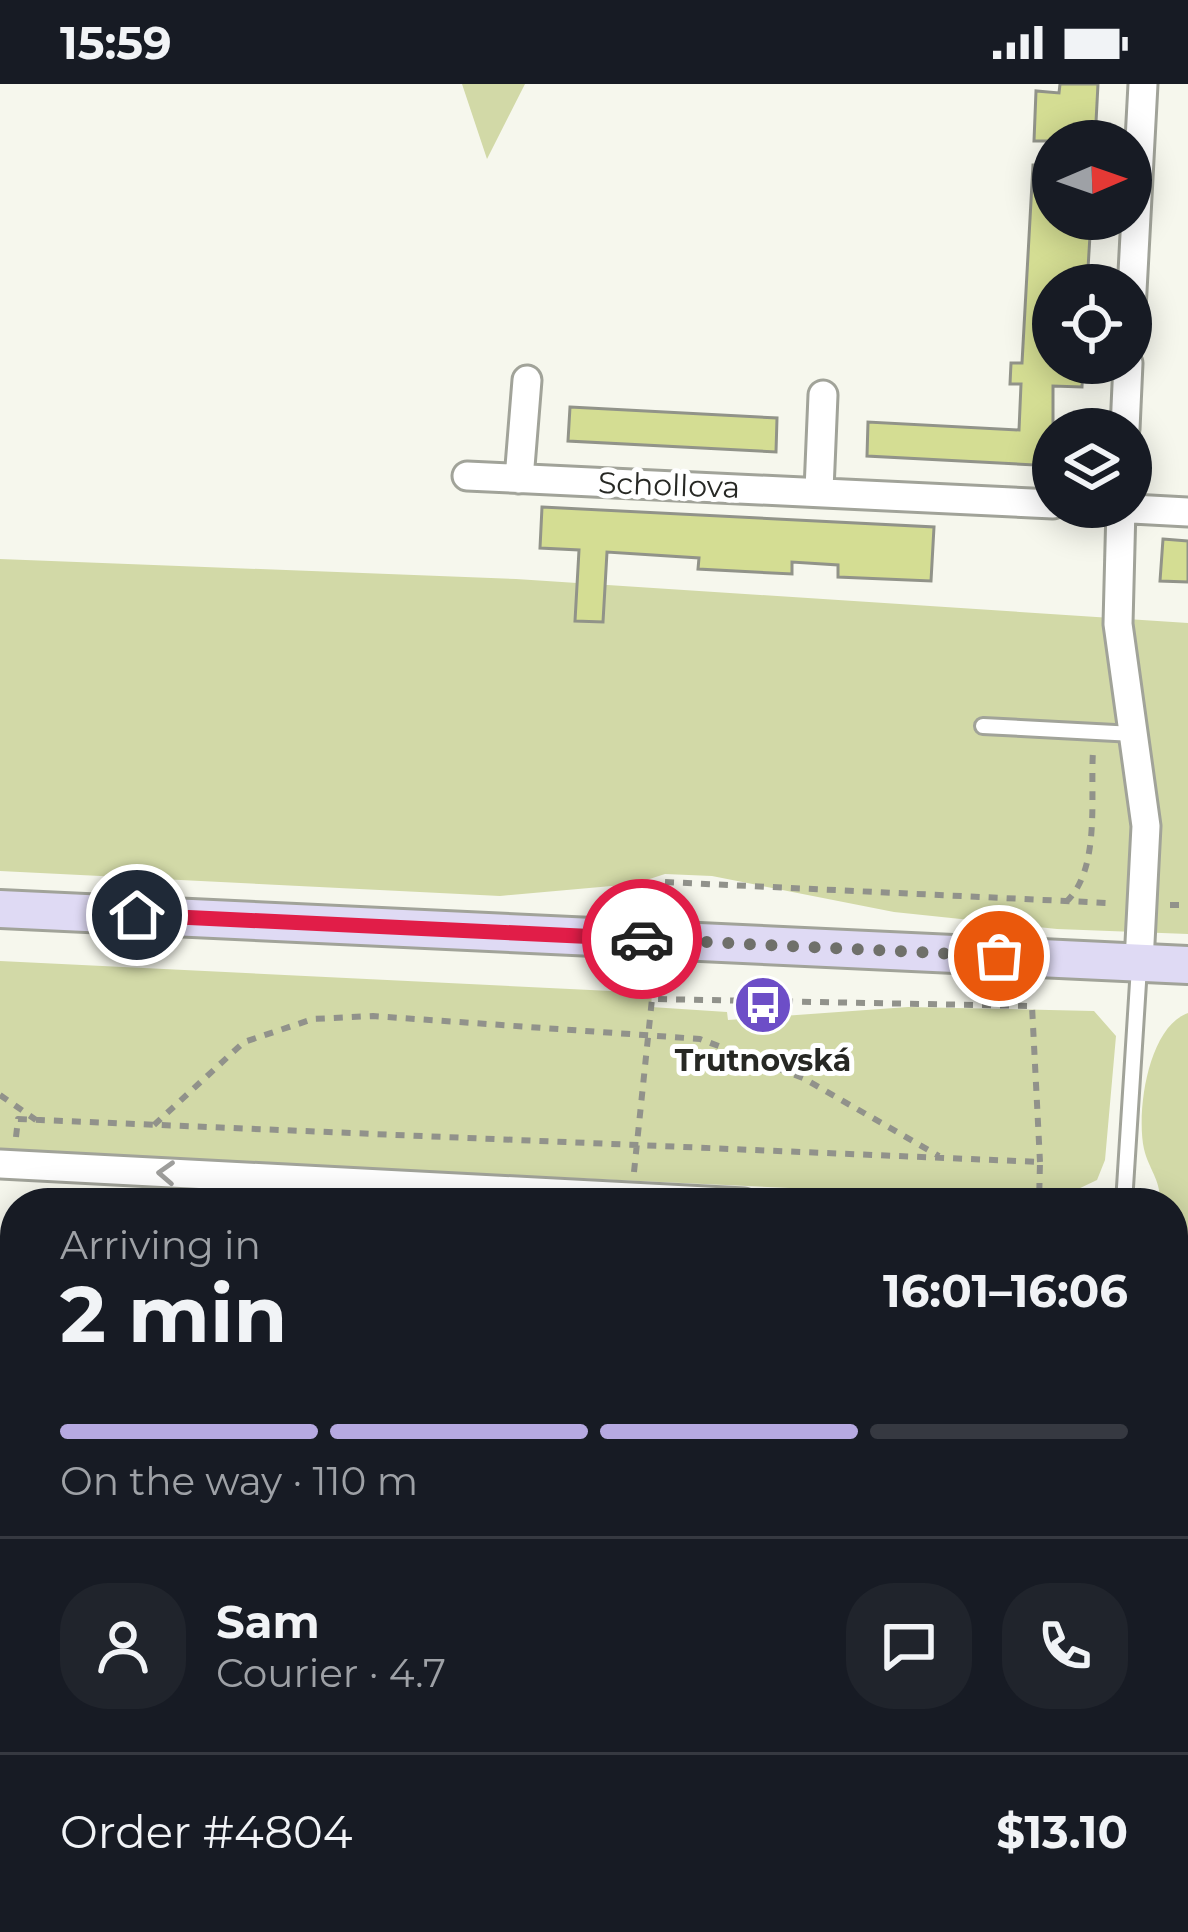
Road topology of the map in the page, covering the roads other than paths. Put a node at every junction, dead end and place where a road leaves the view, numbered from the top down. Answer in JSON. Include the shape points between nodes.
{"nodes":[{"id":1,"x":1143,"y":84,"type":"edge"},
{"id":2,"x":1133,"y":264,"type":"edge"},
{"id":3,"x":526,"y":380,"type":"dead end"},
{"id":4,"x":824,"y":395,"type":"dead end"},
{"id":5,"x":466,"y":476,"type":"dead end"},
{"id":6,"x":519,"y":479,"type":"junction"},
{"id":7,"x":819,"y":490,"type":"junction"},
{"id":8,"x":1032,"y":504,"type":"edge"},
{"id":9,"x":1152,"y":510,"type":"edge"},
{"id":10,"x":1188,"y":512,"type":"edge"},
{"id":11,"x":1120,"y":528,"type":"edge"},
{"id":12,"x":983,"y":727,"type":"dead end"},
{"id":13,"x":1135,"y":734,"type":"junction"},
{"id":14,"x":0,"y":909,"type":"edge"},
{"id":15,"x":1139,"y":962,"type":"junction"},
{"id":16,"x":1188,"y":964,"type":"edge"},
{"id":17,"x":7,"y":1164,"type":"edge"},
{"id":18,"x":386,"y":1188,"type":"edge"},
{"id":19,"x":1125,"y":1188,"type":"edge"}],
"edges":[{"from":1,"to":2,"type":"street"},
{"from":3,"to":6,"type":"street"},
{"from":4,"to":7,"type":"street"},
{"from":5,"to":6,"type":"street","name":"Schollova"},
{"from":6,"to":7,"type":"street","name":"Schollova"},
{"from":7,"to":8,"type":"street","name":"Schollova"},
{"from":9,"to":10,"type":"street"},
{"from":11,"to":13,"type":"street","via":[[1118,623]]},
{"from":12,"to":13,"type":"lane"},
{"from":13,"to":15,"type":"street","via":[[1146,826]]},
{"from":14,"to":15,"type":"main road"},
{"from":15,"to":16,"type":"main road"},
{"from":15,"to":19,"type":"lane"},
{"from":18,"to":17,"type":"street","one_way":true}]}
